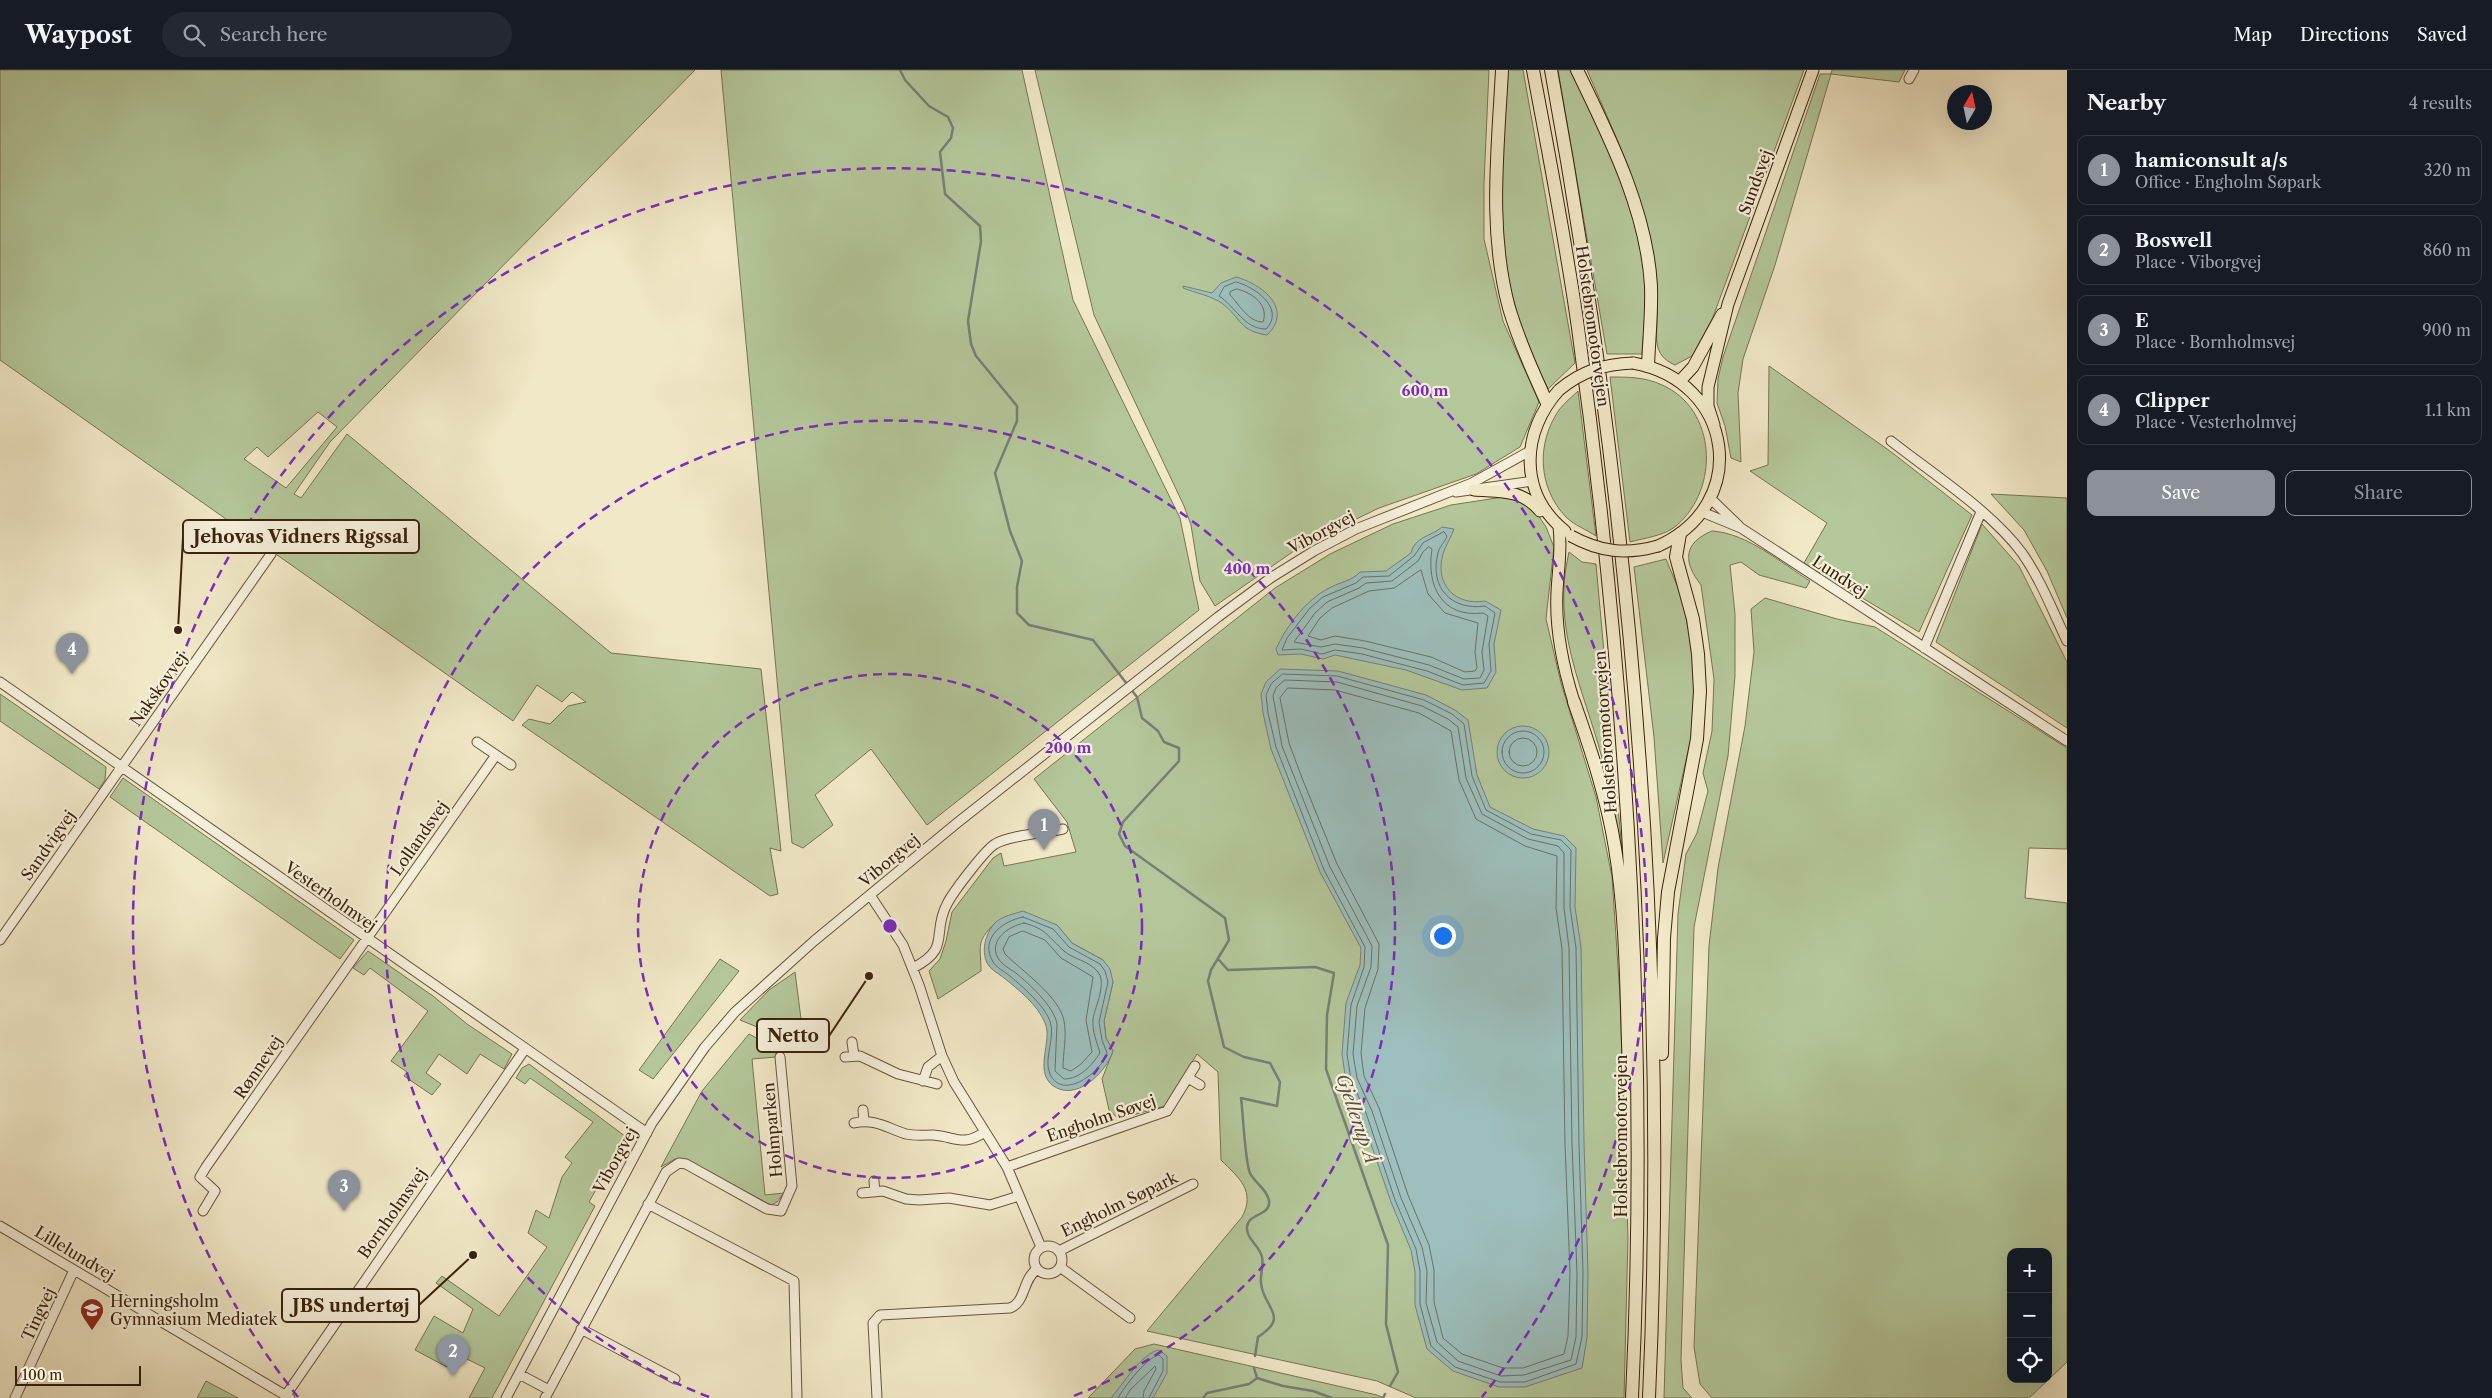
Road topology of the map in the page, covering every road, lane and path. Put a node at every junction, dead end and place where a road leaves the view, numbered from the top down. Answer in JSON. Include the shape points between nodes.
{"nodes":[{"id":1,"x":1502,"y":70,"type":"edge"},
{"id":2,"x":1533,"y":70,"type":"edge"},
{"id":3,"x":1551,"y":70,"type":"edge"},
{"id":4,"x":1577,"y":70,"type":"edge"},
{"id":5,"x":1813,"y":70,"type":"edge"},
{"id":6,"x":1914,"y":70,"type":"edge"},
{"id":7,"x":1909,"y":79,"type":"dead end"},
{"id":8,"x":1728,"y":304,"type":"junction"},
{"id":9,"x":1648,"y":366,"type":"junction"},
{"id":10,"x":1680,"y":381,"type":"junction"},
{"id":11,"x":1547,"y":403,"type":"junction"},
{"id":12,"x":1714,"y":425,"type":"junction"},
{"id":13,"x":1892,"y":441,"type":"dead end"},
{"id":14,"x":1530,"y":451,"type":"junction"},
{"id":15,"x":1533,"y":482,"type":"junction"},
{"id":16,"x":1474,"y":490,"type":"junction"},
{"id":17,"x":1443,"y":494,"type":"junction"},
{"id":18,"x":1710,"y":498,"type":"junction"},
{"id":19,"x":1702,"y":512,"type":"junction"},
{"id":20,"x":1982,"y":512,"type":"junction"},
{"id":21,"x":1560,"y":527,"type":"junction"},
{"id":22,"x":1740,"y":528,"type":"junction"},
{"id":23,"x":1680,"y":534,"type":"junction"},
{"id":24,"x":270,"y":554,"type":"dead end"},
{"id":25,"x":1557,"y":593,"type":"junction"},
{"id":26,"x":2067,"y":642,"type":"edge"},
{"id":27,"x":1924,"y":648,"type":"junction"},
{"id":28,"x":0,"y":682,"type":"edge"},
{"id":29,"x":1574,"y":702,"type":"joint"},
{"id":30,"x":2067,"y":741,"type":"edge"},
{"id":31,"x":477,"y":742,"type":"dead end"},
{"id":32,"x":496,"y":755,"type":"junction"},
{"id":33,"x":511,"y":765,"type":"dead end"},
{"id":34,"x":121,"y":767,"type":"junction"},
{"id":35,"x":1043,"y":819,"type":"dead end"},
{"id":36,"x":1063,"y":829,"type":"dead end"},
{"id":37,"x":1047,"y":832,"type":"junction"},
{"id":38,"x":870,"y":895,"type":"junction"},
{"id":39,"x":366,"y":939,"type":"junction"},
{"id":40,"x":0,"y":940,"type":"edge"},
{"id":41,"x":913,"y":968,"type":"junction"},
{"id":42,"x":852,"y":1042,"type":"dead end"},
{"id":43,"x":525,"y":1050,"type":"junction"},
{"id":44,"x":942,"y":1056,"type":"junction"},
{"id":45,"x":780,"y":1057,"type":"dead end"},
{"id":46,"x":1195,"y":1066,"type":"dead end"},
{"id":47,"x":1188,"y":1078,"type":"junction"},
{"id":48,"x":923,"y":1081,"type":"junction"},
{"id":49,"x":937,"y":1084,"type":"dead end"},
{"id":50,"x":1200,"y":1086,"type":"dead end"},
{"id":51,"x":863,"y":1110,"type":"dead end"},
{"id":52,"x":864,"y":1120,"type":"junction"},
{"id":53,"x":854,"y":1123,"type":"dead end"},
{"id":54,"x":985,"y":1132,"type":"junction"},
{"id":55,"x":646,"y":1133,"type":"junction"},
{"id":56,"x":1008,"y":1167,"type":"junction"},
{"id":57,"x":874,"y":1181,"type":"dead end"},
{"id":58,"x":1193,"y":1184,"type":"dead end"},
{"id":59,"x":875,"y":1192,"type":"junction"},
{"id":60,"x":862,"y":1193,"type":"dead end"},
{"id":61,"x":1020,"y":1196,"type":"junction"},
{"id":62,"x":1654,"y":1202,"type":"junction"},
{"id":63,"x":648,"y":1204,"type":"junction"},
{"id":64,"x":203,"y":1211,"type":"dead end"},
{"id":65,"x":1637,"y":1223,"type":"junction"},
{"id":66,"x":0,"y":1226,"type":"edge"},
{"id":67,"x":1041,"y":1247,"type":"junction"},
{"id":68,"x":1059,"y":1251,"type":"junction"},
{"id":69,"x":1060,"y":1267,"type":"junction"},
{"id":70,"x":1037,"y":1269,"type":"junction"},
{"id":71,"x":74,"y":1270,"type":"junction"},
{"id":72,"x":1130,"y":1318,"type":"dead end"},
{"id":73,"x":581,"y":1329,"type":"junction"},
{"id":74,"x":518,"y":1374,"type":"junction"},
{"id":75,"x":675,"y":1379,"type":"dead end"},
{"id":76,"x":547,"y":1394,"type":"edge"},
{"id":77,"x":288,"y":1397,"type":"edge"},
{"id":78,"x":15,"y":1398,"type":"edge"},
{"id":79,"x":506,"y":1398,"type":"edge"},
{"id":80,"x":797,"y":1398,"type":"edge"},
{"id":81,"x":877,"y":1398,"type":"edge"},
{"id":82,"x":1632,"y":1398,"type":"edge"},
{"id":83,"x":1649,"y":1398,"type":"edge"}],
"edges":[{"from":1,"to":11,"type":"highway","via":[[1495,193],[1498,246],[1509,306]]},
{"from":2,"to":65,"type":"highway","name":"Holstebromotorvejen","via":[[1578,324],[1604,529],[1625,765],[1637,1025]]},
{"from":3,"to":62,"type":"highway","name":"Holstebromotorvejen","via":[[1593,329],[1619,528],[1636,704],[1653,1026]]},
{"from":4,"to":9,"type":"highway","via":[[1627,182],[1643,238],[1651,285]]},
{"from":5,"to":8,"type":"main road","name":"Sundsvej"},
{"from":6,"to":7,"type":"street"},
{"from":8,"to":10,"type":"main road","name":"Sundsvej","via":[[1693,367]]},
{"from":8,"to":12,"type":"main road","name":"Sundsvej","via":[[1708,387],[1708,406]]},
{"from":9,"to":10,"type":"main road","name":"Sundsvej"},
{"from":9,"to":11,"type":"main road","name":"Sundsvej","bridge":true,"via":[[1633,363],[1593,369],[1572,380]]},
{"from":10,"to":12,"type":"main road","name":"Sundsvej","via":[[1699,400]]},
{"from":11,"to":14,"type":"main road","name":"Sundsvej","via":[[1534,431]]},
{"from":12,"to":18,"type":"main road","name":"Sundsvej","via":[[1719,462]]},
{"from":13,"to":20,"type":"street"},
{"from":14,"to":15,"type":"main road","name":"Sundsvej"},
{"from":14,"to":17,"type":"street","name":"Viborgvej"},
{"from":15,"to":16,"type":"street","name":"Viborgvej"},
{"from":15,"to":21,"type":"main road","name":"Sundsvej","via":[[1545,510]]},
{"from":16,"to":17,"type":"street","name":"Viborgvej"},
{"from":16,"to":25,"type":"main road","via":[[1518,494],[1533,502],[1543,514],[1552,530],[1555,545]]},
{"from":17,"to":38,"type":"street","name":"Viborgvej","via":[[1356,529],[1314,550],[1218,616],[957,822]]},
{"from":18,"to":19,"type":"main road","name":"Sundsvej"},
{"from":18,"to":22,"type":"street","name":"Lundvej"},
{"from":19,"to":22,"type":"street","name":"Lundvej"},
{"from":19,"to":23,"type":"main road","name":"Sundsvej"},
{"from":20,"to":26,"type":"street","via":[[2002,530],[2037,577]]},
{"from":20,"to":27,"type":"street"},
{"from":21,"to":23,"type":"main road","name":"Sundsvej","bridge":true,"via":[[1587,545],[1613,551],[1640,551]]},
{"from":21,"to":25,"type":"main road"},
{"from":22,"to":27,"type":"street","name":"Lundvej"},
{"from":23,"to":62,"type":"highway","via":[[1676,557],[1693,619],[1700,691],[1697,739],[1668,892]]},
{"from":24,"to":34,"type":"street","name":"Nakskovvej"},
{"from":25,"to":29,"type":"main road","via":[[1557,628]]},
{"from":27,"to":30,"type":"street","name":"Lundvej"},
{"from":28,"to":34,"type":"street","name":"Vesterholmvej"},
{"from":29,"to":65,"type":"highway","via":[[1605,797],[1621,897],[1632,1182]]},
{"from":31,"to":32,"type":"street"},
{"from":32,"to":33,"type":"street"},
{"from":32,"to":39,"type":"street","name":"Lollandsvej"},
{"from":34,"to":39,"type":"street","name":"Vesterholmvej"},
{"from":34,"to":40,"type":"street","name":"Sandvigvej"},
{"from":35,"to":37,"type":"street"},
{"from":36,"to":37,"type":"street"},
{"from":37,"to":41,"type":"street","via":[[1003,840],[987,851],[947,904],[934,954]]},
{"from":38,"to":41,"type":"street","via":[[899,938]]},
{"from":38,"to":55,"type":"street","name":"Viborgvej","via":[[735,1012],[705,1047]]},
{"from":39,"to":43,"type":"street","name":"Vesterholmvej"},
{"from":39,"to":64,"type":"street","name":"Rønnevej","via":[[200,1177],[215,1191]]},
{"from":41,"to":44,"type":"street"},
{"from":42,"to":48,"type":"street","via":[[849,1057],[860,1056],[898,1074]]},
{"from":43,"to":55,"type":"street","name":"Vesterholmvej"},
{"from":43,"to":77,"type":"street","name":"Bornholmsvej"},
{"from":44,"to":48,"type":"street","via":[[928,1067]]},
{"from":44,"to":54,"type":"street"},
{"from":45,"to":63,"type":"street","name":"Holmparken","via":[[792,1186],[784,1208],[780,1212],[767,1209],[679,1163],[666,1172]]},
{"from":46,"to":47,"type":"street","name":"Engholm Søvej"},
{"from":47,"to":50,"type":"street"},
{"from":47,"to":56,"type":"street","name":"Engholm Søvej","via":[[1167,1111]]},
{"from":48,"to":49,"type":"street"},
{"from":51,"to":52,"type":"street"},
{"from":52,"to":53,"type":"street"},
{"from":52,"to":54,"type":"street","via":[[907,1134],[960,1140],[973,1140]]},
{"from":54,"to":56,"type":"street"},
{"from":55,"to":74,"type":"street","name":"Viborgvej"},
{"from":56,"to":61,"type":"street"},
{"from":57,"to":59,"type":"street"},
{"from":58,"to":68,"type":"street","name":"Engholm Søpark"},
{"from":59,"to":60,"type":"street"},
{"from":59,"to":61,"type":"street","via":[[884,1191],[912,1200],[949,1198],[979,1205],[1001,1203]]},
{"from":61,"to":67,"type":"street"},
{"from":62,"to":83,"type":"highway","name":"Holstebromotorvejen"},
{"from":63,"to":73,"type":"street","name":"Holmparken"},
{"from":63,"to":80,"type":"street","via":[[794,1281]]},
{"from":65,"to":82,"type":"highway","name":"Holstebromotorvejen"},
{"from":66,"to":71,"type":"street","name":"Lillelundvej"},
{"from":67,"to":68,"type":"street","via":[[1051,1246]]},
{"from":67,"to":70,"type":"street","via":[[1034,1256]]},
{"from":68,"to":69,"type":"street"},
{"from":69,"to":70,"type":"street","via":[[1049,1274]]},
{"from":69,"to":72,"type":"street"},
{"from":70,"to":81,"type":"street","via":[[1027,1279],[1016,1306],[1010,1308],[880,1315],[876,1318],[873,1323]]},
{"from":71,"to":77,"type":"street","name":"Lillelundvej"},
{"from":71,"to":78,"type":"street","name":"Tingvej"},
{"from":73,"to":75,"type":"street"},
{"from":73,"to":76,"type":"street","name":"Holmparken"},
{"from":74,"to":76,"type":"street","name":"Holmparken"},
{"from":74,"to":79,"type":"street","name":"Viborgvej"}]}
